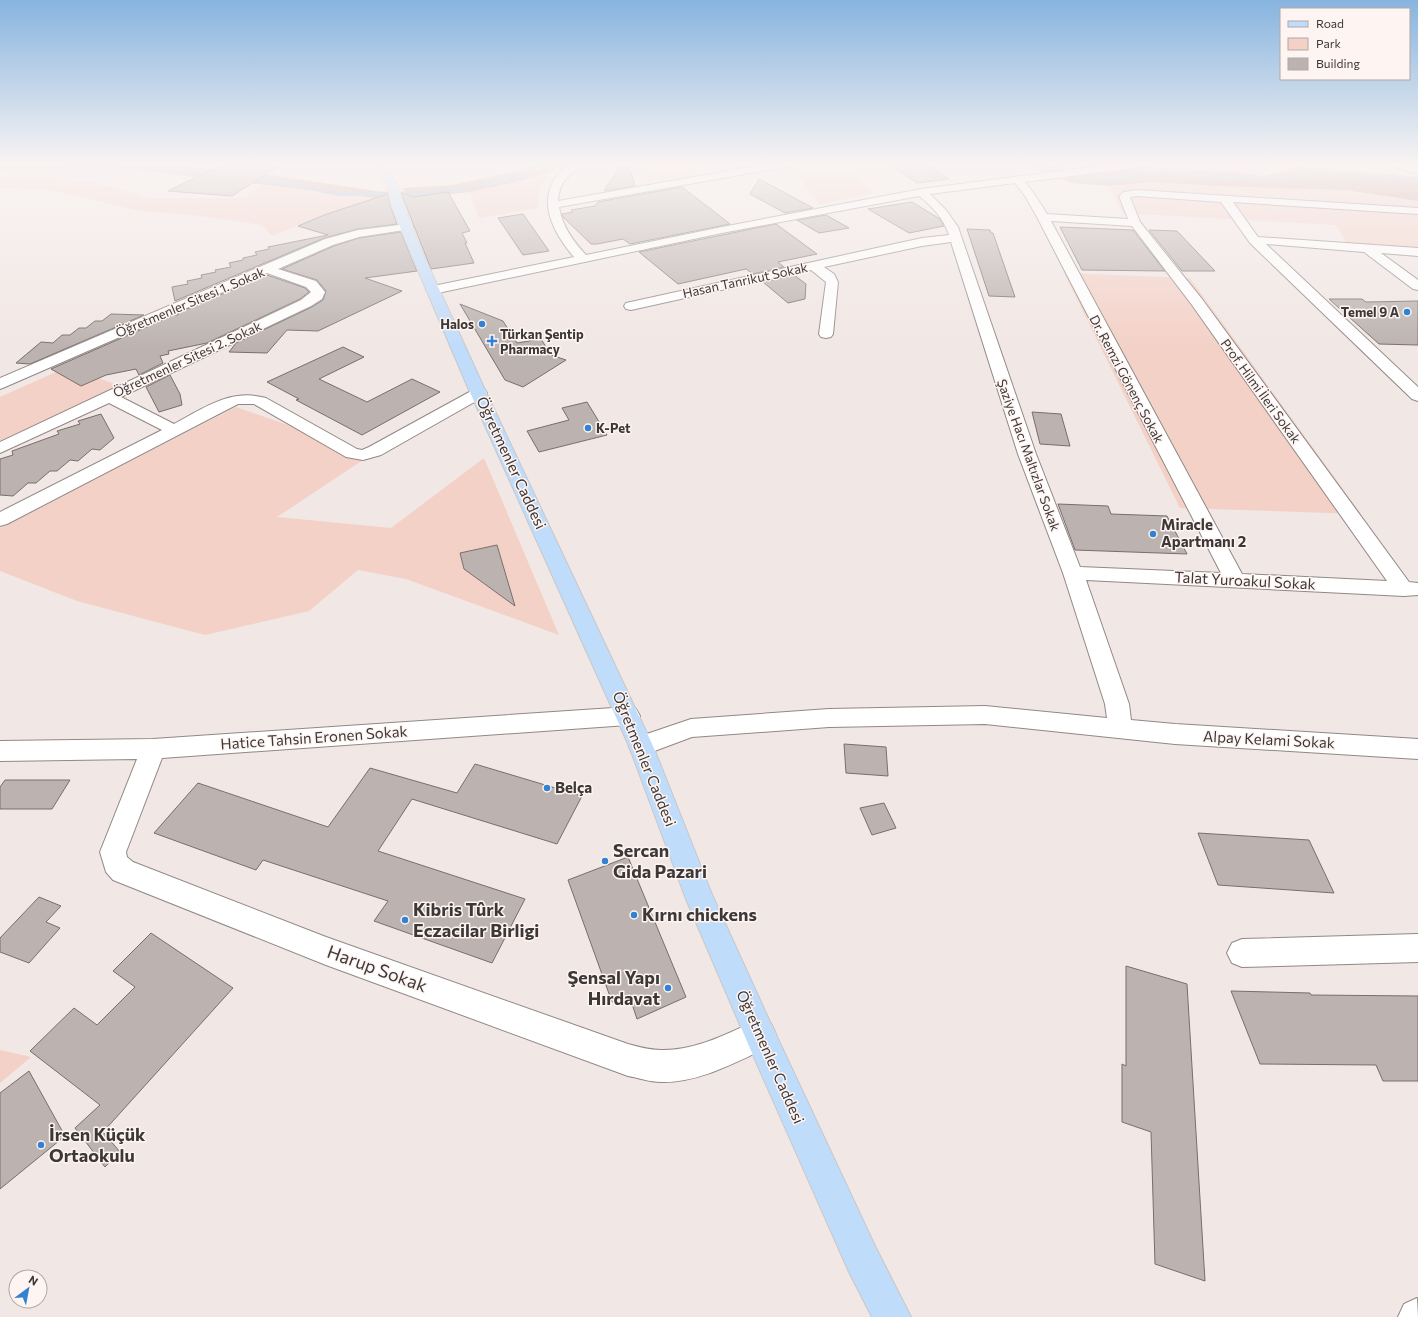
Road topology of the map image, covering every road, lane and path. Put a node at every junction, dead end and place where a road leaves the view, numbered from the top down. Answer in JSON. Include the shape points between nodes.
{"nodes":[{"id":1,"x":558,"y":224,"type":"edge"},
{"id":2,"x":751,"y":224,"type":"edge"},
{"id":3,"x":950,"y":224,"type":"edge"},
{"id":4,"x":1047,"y":224,"type":"edge"},
{"id":5,"x":1136,"y":224,"type":"edge"},
{"id":6,"x":1243,"y":224,"type":"edge"},
{"id":7,"x":407,"y":227,"type":"joint"},
{"id":8,"x":954,"y":238,"type":"junction"},
{"id":9,"x":1254,"y":240,"type":"junction"},
{"id":10,"x":1367,"y":248,"type":"junction"},
{"id":11,"x":1418,"y":252,"type":"edge"},
{"id":12,"x":583,"y":259,"type":"junction"},
{"id":13,"x":813,"y":265,"type":"junction"},
{"id":14,"x":266,"y":269,"type":"junction"},
{"id":15,"x":1418,"y":286,"type":"edge"},
{"id":16,"x":433,"y":290,"type":"junction"},
{"id":17,"x":631,"y":306,"type":"dead end"},
{"id":18,"x":826,"y":334,"type":"dead end"},
{"id":19,"x":0,"y":384,"type":"edge"},
{"id":20,"x":479,"y":394,"type":"junction"},
{"id":21,"x":108,"y":396,"type":"junction"},
{"id":22,"x":1418,"y":396,"type":"edge"},
{"id":23,"x":174,"y":430,"type":"junction"},
{"id":24,"x":0,"y":448,"type":"edge"},
{"id":25,"x":0,"y":520,"type":"edge"},
{"id":26,"x":1073,"y":573,"type":"junction"},
{"id":27,"x":1235,"y":580,"type":"junction"},
{"id":28,"x":1411,"y":589,"type":"edge"},
{"id":29,"x":628,"y":716,"type":"junction"},
{"id":30,"x":1120,"y":728,"type":"junction"},
{"id":31,"x":641,"y":746,"type":"junction"},
{"id":32,"x":153,"y":749,"type":"junction"},
{"id":33,"x":1418,"y":749,"type":"edge"},
{"id":34,"x":0,"y":751,"type":"edge"},
{"id":35,"x":1418,"y":948,"type":"edge"},
{"id":36,"x":1242,"y":953,"type":"dead end"},
{"id":37,"x":760,"y":1034,"type":"junction"},
{"id":38,"x":892,"y":1317,"type":"edge"}],
"edges":[{"from":1,"to":12,"type":"street","via":[[574,250]]},
{"from":2,"to":12,"type":"street"},
{"from":3,"to":8,"type":"street","name":"Şaziye Hacı Maltızlar Sokak"},
{"from":4,"to":27,"type":"street","name":"Dr. Remzi Gönenç Sokak"},
{"from":5,"to":28,"type":"street","name":"Prof. Hilmi İleri Sokak"},
{"from":6,"to":9,"type":"street"},
{"from":7,"to":14,"type":"street","name":"Öğretmenler Sitesi 1. Sokak","via":[[344,237]]},
{"from":7,"to":16,"type":"main road","name":"Öğretmenler Caddesi"},
{"from":8,"to":13,"type":"street","name":"Hasan Tanrikut Sokak","via":[[922,242]]},
{"from":8,"to":26,"type":"street","name":"Şaziye Hacı Maltızlar Sokak","via":[[1027,454]]},
{"from":9,"to":10,"type":"street"},
{"from":9,"to":22,"type":"street"},
{"from":10,"to":11,"type":"street"},
{"from":10,"to":15,"type":"street"},
{"from":12,"to":16,"type":"street"},
{"from":13,"to":17,"type":"street","name":"Hasan Tanrikut Sokak"},
{"from":13,"to":18,"type":"street","via":[[832,282]]},
{"from":14,"to":19,"type":"street","name":"Öğretmenler Sitesi 1. Sokak"},
{"from":14,"to":21,"type":"street","name":"Öğretmenler Sitesi 2. Sokak","via":[[311,284],[318,292],[317,296]]},
{"from":16,"to":20,"type":"main road","name":"Öğretmenler Caddesi"},
{"from":20,"to":23,"type":"street","via":[[375,451],[363,455],[352,453],[260,401],[252,399],[231,401]]},
{"from":20,"to":29,"type":"main road","name":"Öğretmenler Caddesi"},
{"from":21,"to":23,"type":"street"},
{"from":21,"to":24,"type":"street","name":"Öğretmenler Sitesi 2. Sokak"},
{"from":23,"to":25,"type":"street"},
{"from":26,"to":27,"type":"street","name":"Talat Yuroakul Sokak"},
{"from":26,"to":30,"type":"street","name":"Şaziye Hacı Maltızlar Sokak","via":[[1116,704]]},
{"from":27,"to":28,"type":"street","name":"Talat Yuroakul Sokak"},
{"from":29,"to":31,"type":"main road","name":"Öğretmenler Caddesi"},
{"from":29,"to":32,"type":"street","name":"Hatice Tahsin Eronen Sokak"},
{"from":30,"to":31,"type":"street","name":"Alpay Kelami Sokak","via":[[985,715],[829,718],[691,728]]},
{"from":30,"to":33,"type":"street","name":"Alpay Kelami Sokak","via":[[1175,734]]},
{"from":31,"to":37,"type":"main road","name":"Öğretmenler Caddesi","via":[[700,899]]},
{"from":32,"to":34,"type":"street","name":"Hatice Tahsin Eronen Sokak"},
{"from":32,"to":37,"type":"street","name":"Harup Sokak","via":[[113,852],[116,866],[123,871],[326,951],[628,1060],[648,1065],[686,1064]]},
{"from":35,"to":36,"type":"street"},
{"from":37,"to":38,"type":"main road","name":"Öğretmenler Caddesi","via":[[862,1259]]}]}
